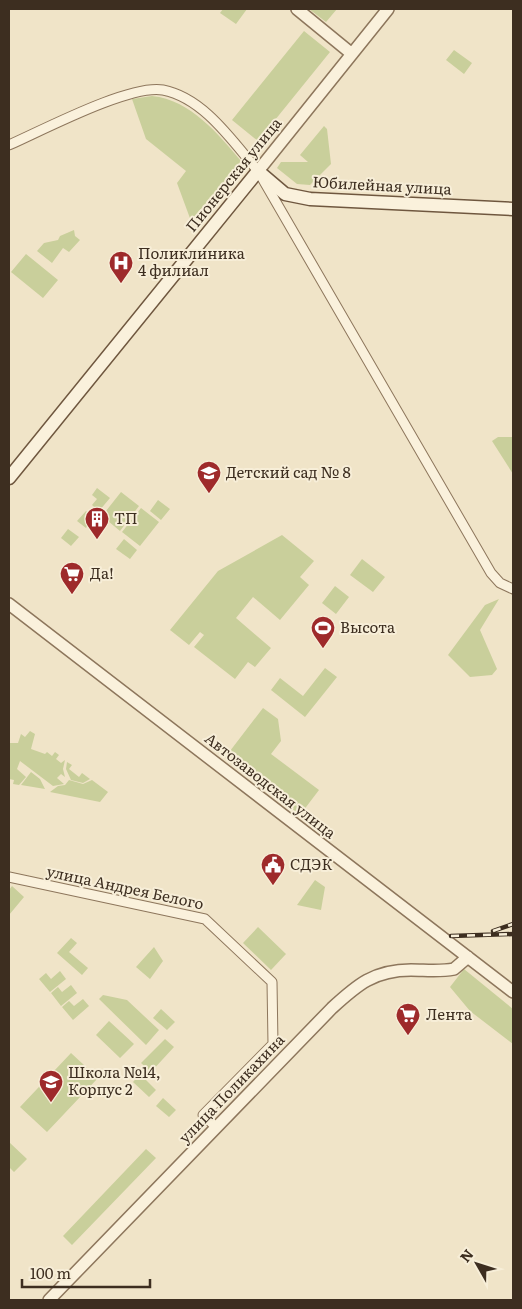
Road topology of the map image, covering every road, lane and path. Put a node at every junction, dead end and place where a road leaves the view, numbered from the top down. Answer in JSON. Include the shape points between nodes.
{"nodes":[{"id":1,"x":297,"y":9,"type":"edge"},
{"id":2,"x":388,"y":9,"type":"edge"},
{"id":3,"x":352,"y":54,"type":"junction"},
{"id":4,"x":9,"y":145,"type":"edge"},
{"id":5,"x":258,"y":171,"type":"junction"},
{"id":6,"x":281,"y":199,"type":"junction"},
{"id":7,"x":513,"y":209,"type":"edge"},
{"id":8,"x":9,"y":478,"type":"edge"},
{"id":9,"x":513,"y":589,"type":"edge"},
{"id":10,"x":9,"y":604,"type":"edge"},
{"id":11,"x":9,"y":877,"type":"edge"},
{"id":12,"x":468,"y":957,"type":"junction"},
{"id":13,"x":513,"y":992,"type":"edge"},
{"id":14,"x":216,"y":1127,"type":"junction"},
{"id":15,"x":49,"y":1300,"type":"edge"}],
"edges":[{"from":1,"to":3,"type":"street"},
{"from":2,"to":3,"type":"street","name":"Пионерская улица"},
{"from":3,"to":5,"type":"street","name":"Пионерская улица"},
{"from":4,"to":5,"type":"street","via":[[128,94],[164,90],[192,104],[210,118]]},
{"from":5,"to":6,"type":"main road","name":"Юбилейная улица"},
{"from":5,"to":8,"type":"main road","name":"Пионерская улица"},
{"from":6,"to":7,"type":"main road","name":"Юбилейная улица"},
{"from":6,"to":9,"type":"street","via":[[491,573],[500,583]]},
{"from":10,"to":12,"type":"street","name":"Автозаводская улица"},
{"from":11,"to":14,"type":"street","name":"улица Андрея Белого","via":[[205,919],[272,982],[273,1044],[203,1115]]},
{"from":12,"to":13,"type":"street","name":"Автозаводская улица"},
{"from":12,"to":14,"type":"street","name":"улица Поликахина","via":[[454,970],[392,971],[362,982],[332,1008]]},
{"from":14,"to":15,"type":"street","name":"улица Поликахина"}]}
